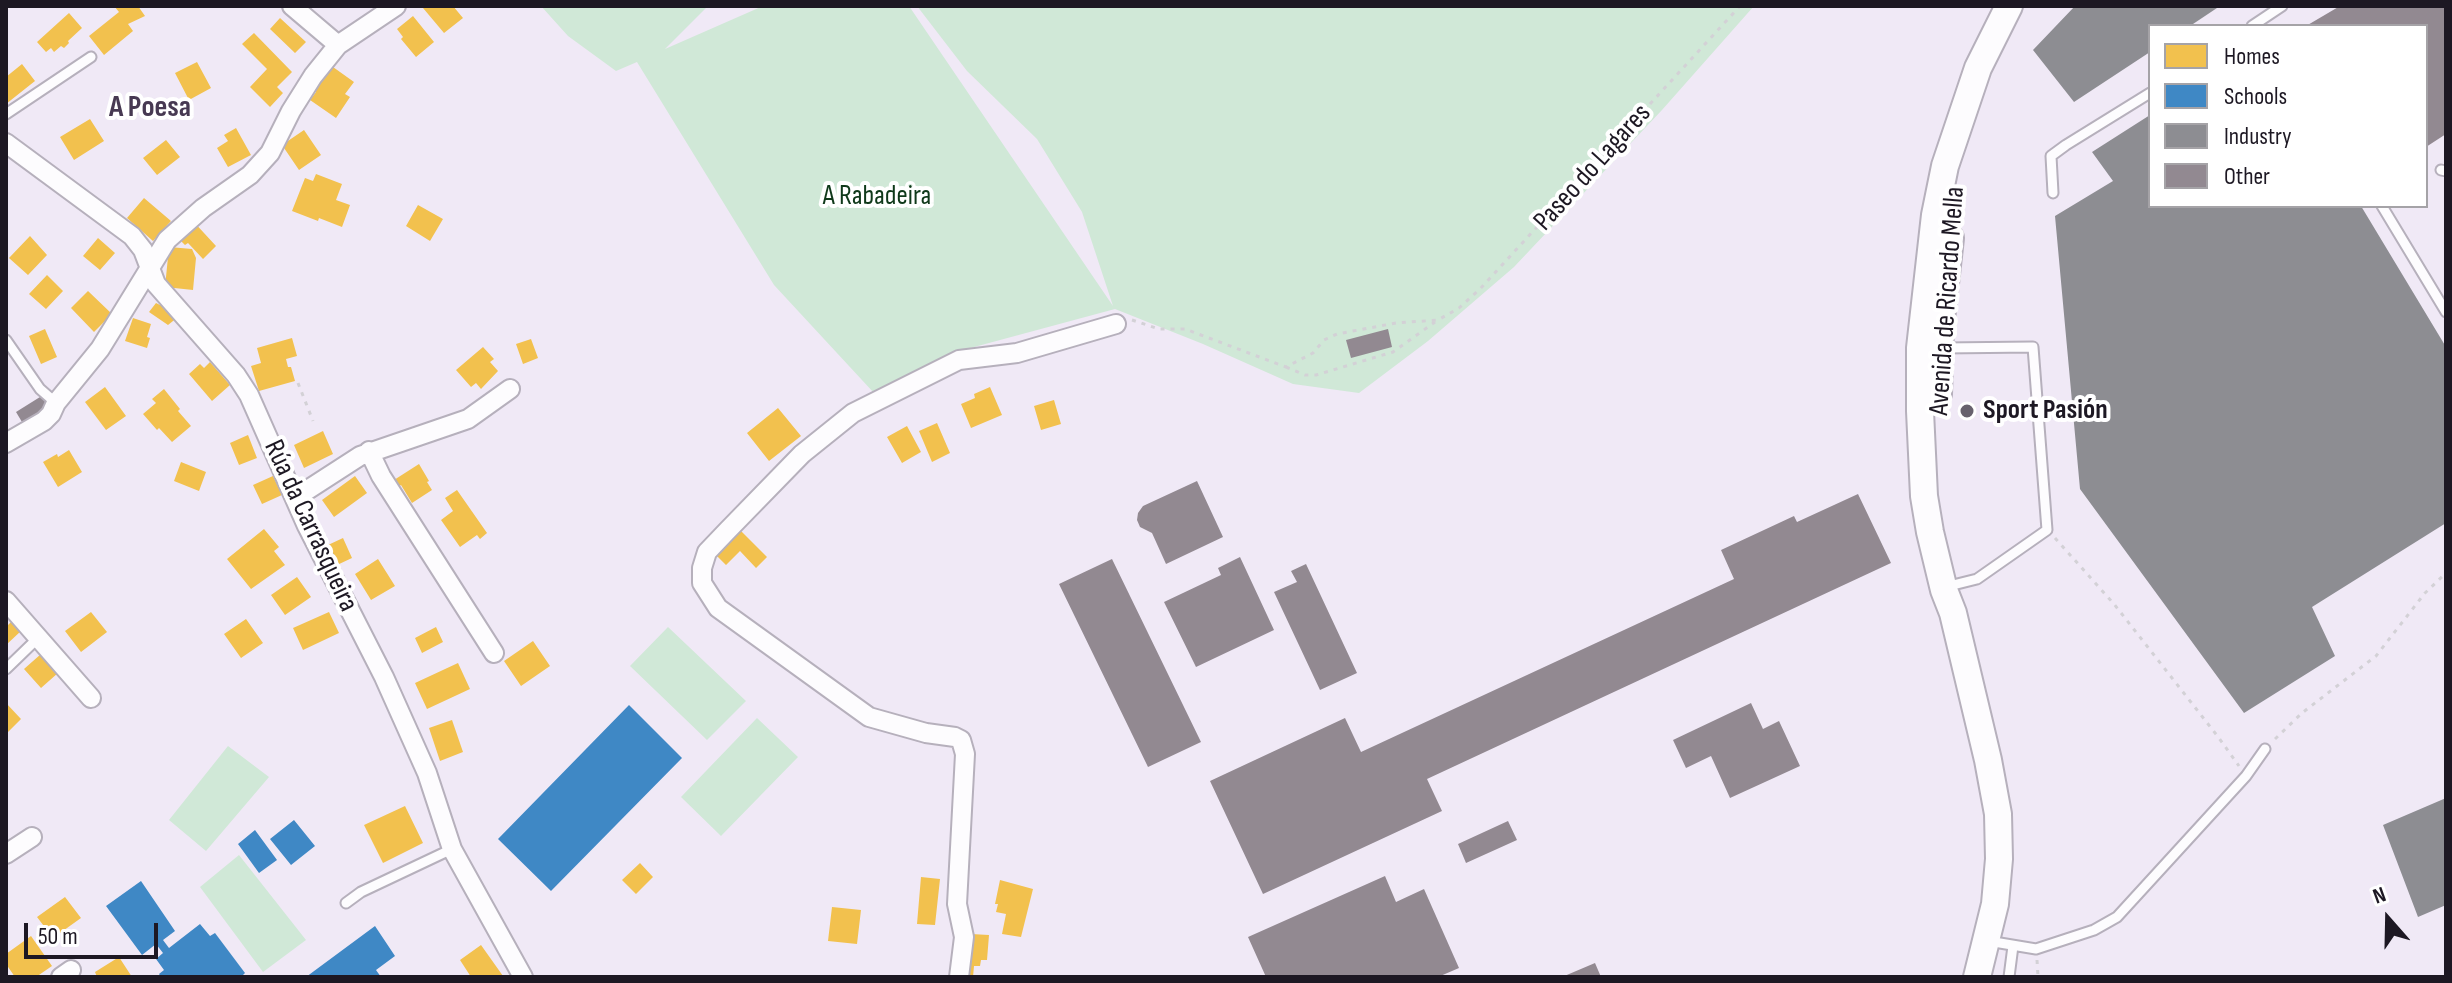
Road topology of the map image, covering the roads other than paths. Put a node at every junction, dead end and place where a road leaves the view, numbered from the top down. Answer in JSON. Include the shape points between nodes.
{"nodes":[{"id":1,"x":292,"y":6,"type":"edge"},
{"id":2,"x":396,"y":6,"type":"edge"},
{"id":3,"x":2009,"y":6,"type":"edge"},
{"id":4,"x":2282,"y":6,"type":"edge"},
{"id":5,"x":2257,"y":24,"type":"edge"},
{"id":6,"x":338,"y":45,"type":"junction"},
{"id":7,"x":91,"y":57,"type":"dead end"},
{"id":8,"x":2148,"y":94,"type":"edge"},
{"id":9,"x":6,"y":114,"type":"edge"},
{"id":10,"x":1959,"y":131,"type":"junction"},
{"id":11,"x":6,"y":143,"type":"edge"},
{"id":12,"x":2053,"y":193,"type":"dead end"},
{"id":13,"x":2383,"y":208,"type":"edge"},
{"id":14,"x":149,"y":265,"type":"junction"},
{"id":15,"x":2446,"y":312,"type":"edge"},
{"id":16,"x":1116,"y":324,"type":"road end"},
{"id":17,"x":6,"y":340,"type":"edge"},
{"id":18,"x":1922,"y":360,"type":"junction"},
{"id":19,"x":510,"y":389,"type":"dead end"},
{"id":20,"x":56,"y":403,"type":"junction"},
{"id":21,"x":6,"y":443,"type":"edge"},
{"id":22,"x":369,"y":451,"type":"junction"},
{"id":23,"x":1931,"y":479,"type":"junction"},
{"id":24,"x":295,"y":498,"type":"junction"},
{"id":25,"x":1953,"y":585,"type":"junction"},
{"id":26,"x":6,"y":601,"type":"edge"},
{"id":27,"x":1953,"y":613,"type":"junction"},
{"id":28,"x":37,"y":639,"type":"junction"},
{"id":29,"x":494,"y":653,"type":"dead end"},
{"id":30,"x":6,"y":669,"type":"edge"},
{"id":31,"x":91,"y":698,"type":"dead end"},
{"id":32,"x":2265,"y":749,"type":"road end"},
{"id":33,"x":32,"y":837,"type":"dead end"},
{"id":34,"x":452,"y":849,"type":"junction"},
{"id":35,"x":6,"y":854,"type":"edge"},
{"id":36,"x":346,"y":903,"type":"dead end"},
{"id":37,"x":2000,"y":944,"type":"junction"},
{"id":38,"x":523,"y":977,"type":"edge"},
{"id":39,"x":959,"y":977,"type":"edge"},
{"id":40,"x":1977,"y":977,"type":"edge"},
{"id":41,"x":2009,"y":977,"type":"edge"}],
"edges":[{"from":1,"to":6,"type":"street"},
{"from":2,"to":6,"type":"street"},
{"from":3,"to":10,"type":"main road","name":"Avenida de Ricardo Mella","via":[[1978,68]]},
{"from":4,"to":5,"type":"lane"},
{"from":6,"to":14,"type":"street","via":[[313,76],[270,153],[250,175],[185,222]]},
{"from":7,"to":9,"type":"lane"},
{"from":8,"to":12,"type":"lane","via":[[2051,156]]},
{"from":10,"to":18,"type":"main road","name":"Avenida de Ricardo Mella","via":[[1947,263]]},
{"from":10,"to":18,"type":"main road","name":"Avenida de Ricardo Mella","via":[[1945,166],[1932,237]]},
{"from":11,"to":14,"type":"street","name":"Rúa da Carrasqueira","via":[[132,236]]},
{"from":13,"to":15,"type":"lane"},
{"from":14,"to":20,"type":"street","via":[[100,349]]},
{"from":14,"to":24,"type":"street","name":"Rúa da Carrasqueira","via":[[156,284],[249,395]]},
{"from":16,"to":39,"type":"street","via":[[1017,353],[959,360],[853,413],[802,454],[707,552],[702,568],[702,583],[718,608],[869,717],[961,740],[965,754],[957,904],[964,937]]},
{"from":17,"to":20,"type":"lane"},
{"from":18,"to":23,"type":"main road","name":"Avenida de Ricardo Mella"},
{"from":18,"to":25,"type":"lane","via":[[2033,347],[2047,530],[1977,579]]},
{"from":19,"to":22,"type":"street","via":[[468,419]]},
{"from":20,"to":21,"type":"street","via":[[44,421]]},
{"from":22,"to":24,"type":"street"},
{"from":22,"to":29,"type":"street"},
{"from":23,"to":25,"type":"main road","name":"Avenida de Ricardo Mella"},
{"from":23,"to":27,"type":"main road","name":"Avenida de Ricardo Mella","via":[[1930,532]]},
{"from":24,"to":34,"type":"street","name":"Rúa da Carrasqueira","via":[[427,773]]},
{"from":25,"to":27,"type":"main road","name":"Avenida de Ricardo Mella"},
{"from":26,"to":28,"type":"street"},
{"from":27,"to":37,"type":"main road","name":"Avenida de Ricardo Mella","via":[[1998,814],[1995,904]]},
{"from":28,"to":30,"type":"lane"},
{"from":28,"to":31,"type":"street"},
{"from":32,"to":37,"type":"lane","via":[[2117,917],[2036,949]]},
{"from":33,"to":35,"type":"street"},
{"from":34,"to":36,"type":"lane"},
{"from":34,"to":38,"type":"street","name":"Rúa da Carrasqueira"},
{"from":37,"to":40,"type":"main road","name":"Avenida de Ricardo Mella"},
{"from":37,"to":41,"type":"lane"}]}
